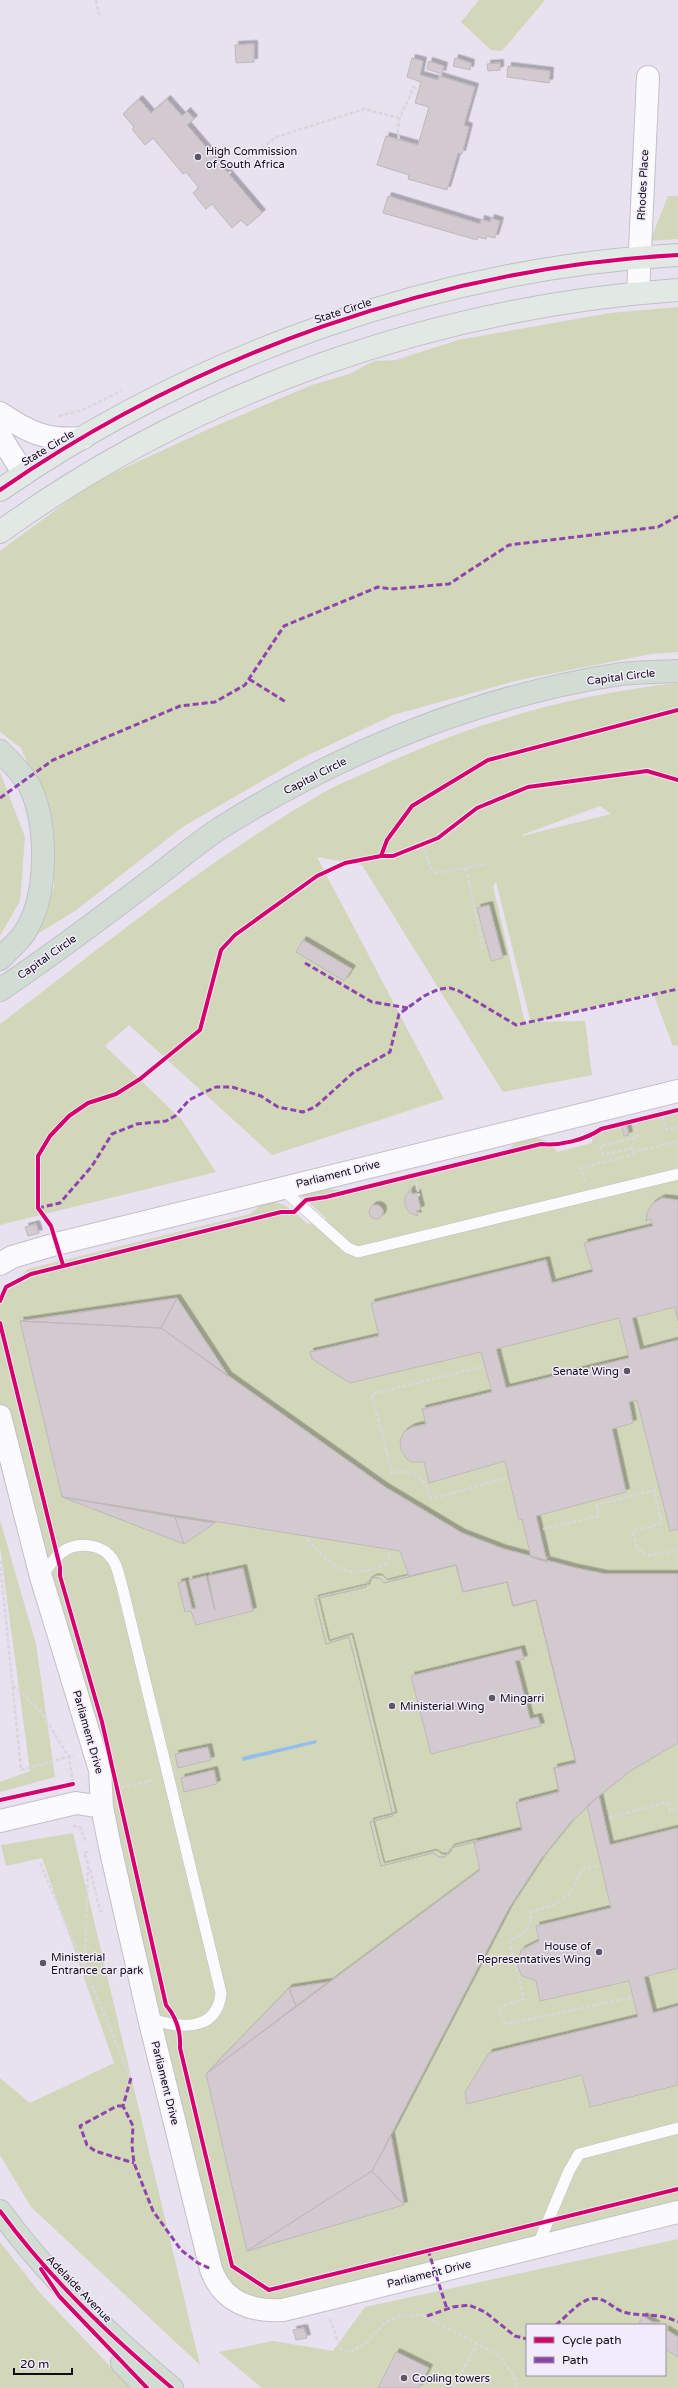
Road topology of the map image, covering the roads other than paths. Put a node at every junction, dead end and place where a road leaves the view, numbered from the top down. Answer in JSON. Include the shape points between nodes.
{"nodes":[{"id":1,"x":648,"y":77,"type":"dead end"},
{"id":2,"x":678,"y":255,"type":"edge"},
{"id":3,"x":640,"y":258,"type":"junction"},
{"id":4,"x":678,"y":290,"type":"edge"},
{"id":5,"x":638,"y":293,"type":"junction"},
{"id":6,"x":0,"y":414,"type":"edge"},
{"id":7,"x":0,"y":436,"type":"edge"},
{"id":8,"x":82,"y":438,"type":"junction"},
{"id":9,"x":8,"y":481,"type":"edge"},
{"id":10,"x":34,"y":509,"type":"junction"},
{"id":11,"x":0,"y":532,"type":"edge"},
{"id":12,"x":678,"y":671,"type":"edge"},
{"id":13,"x":0,"y":751,"type":"edge"},
{"id":14,"x":0,"y":959,"type":"edge"},
{"id":15,"x":0,"y":990,"type":"edge"},
{"id":16,"x":678,"y":1091,"type":"edge"},
{"id":17,"x":678,"y":1174,"type":"edge"},
{"id":18,"x":281,"y":1188,"type":"junction"},
{"id":19,"x":0,"y":1264,"type":"edge"},
{"id":20,"x":0,"y":1416,"type":"edge"},
{"id":21,"x":41,"y":1577,"type":"junction"},
{"id":22,"x":110,"y":1802,"type":"junction"},
{"id":23,"x":0,"y":1821,"type":"edge"},
{"id":24,"x":149,"y":2018,"type":"junction"},
{"id":25,"x":678,"y":2128,"type":"edge"},
{"id":26,"x":0,"y":2211,"type":"edge"},
{"id":27,"x":678,"y":2212,"type":"edge"},
{"id":28,"x":537,"y":2248,"type":"junction"},
{"id":29,"x":31,"y":2251,"type":"junction"},
{"id":30,"x":147,"y":2388,"type":"edge"},
{"id":31,"x":172,"y":2388,"type":"edge"}],
"edges":[{"from":1,"to":3,"type":"street","name":"Rhodes Place"},
{"from":2,"to":3,"type":"main road","name":"State Circle"},
{"from":3,"to":5,"type":"street","name":"Rhodes Place"},
{"from":3,"to":8,"type":"main road","name":"State Circle","via":[[565,267],[480,283],[396,304],[314,330],[239,359]]},
{"from":4,"to":5,"type":"main road"},
{"from":5,"to":10,"type":"main road","via":[[528,308],[444,327],[348,355],[286,377],[219,406],[137,447]]},
{"from":6,"to":8,"type":"street","via":[[41,435],[59,440]]},
{"from":7,"to":9,"type":"street"},
{"from":8,"to":9,"type":"main road","name":"State Circle"},
{"from":9,"to":10,"type":"main road"},
{"from":10,"to":11,"type":"main road"},
{"from":12,"to":15,"type":"highway","name":"Capital Circle","via":[[622,674],[558,686],[500,701],[444,718],[336,764],[221,828],[69,943]]},
{"from":13,"to":14,"type":"highway","via":[[33,794],[40,814],[42,871],[38,902],[25,932]]},
{"from":16,"to":18,"type":"street","name":"Parliament Drive"},
{"from":17,"to":18,"type":"lane","via":[[358,1252],[348,1248]]},
{"from":18,"to":19,"type":"street","name":"Parliament Drive","via":[[56,1244],[12,1257]]},
{"from":20,"to":21,"type":"street","name":"Parliament Drive"},
{"from":21,"to":22,"type":"street","name":"Parliament Drive"},
{"from":21,"to":24,"type":"lane","via":[[62,1552],[78,1545],[99,1548],[114,1561],[169,1776],[221,1993],[213,2013],[196,2024],[170,2025]]},
{"from":22,"to":23,"type":"street","via":[[76,1803]]},
{"from":22,"to":24,"type":"street","name":"Parliament Drive"},
{"from":24,"to":28,"type":"street","name":"Parliament Drive","via":[[211,2269],[216,2282],[238,2303],[262,2311],[283,2310]]},
{"from":25,"to":28,"type":"lane","via":[[579,2154],[569,2171]]},
{"from":26,"to":29,"type":"highway","name":"Adelaide Avenue"},
{"from":27,"to":28,"type":"street","name":"Parliament Drive"},
{"from":29,"to":30,"type":"highway","via":[[59,2296]]},
{"from":29,"to":31,"type":"highway","name":"Adelaide Avenue","via":[[117,2342]]}]}
